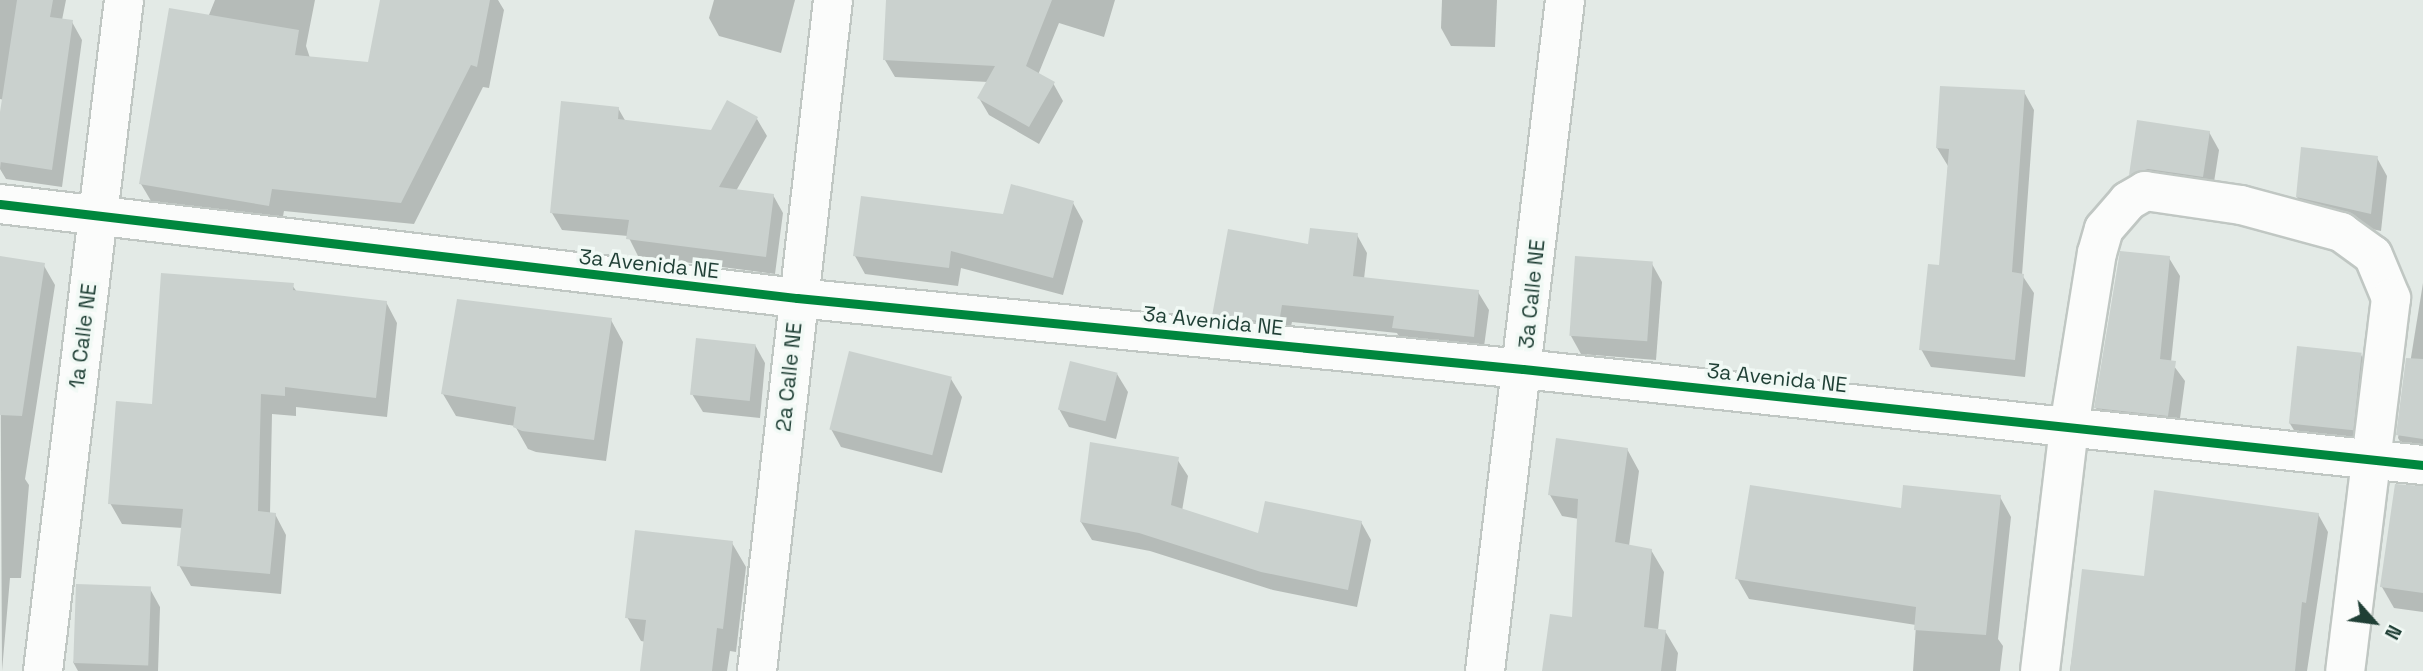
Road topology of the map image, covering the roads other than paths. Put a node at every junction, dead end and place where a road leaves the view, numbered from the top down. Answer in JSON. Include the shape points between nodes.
{"nodes":[{"id":1,"x":124,"y":0,"type":"edge"},
{"id":2,"x":832,"y":0,"type":"edge"},
{"id":3,"x":1564,"y":0,"type":"edge"},
{"id":4,"x":0,"y":204,"type":"edge"},
{"id":5,"x":97,"y":219,"type":"junction"},
{"id":6,"x":797,"y":298,"type":"junction"},
{"id":7,"x":1523,"y":369,"type":"junction"},
{"id":8,"x":2069,"y":427,"type":"junction"},
{"id":9,"x":2372,"y":460,"type":"junction"},
{"id":10,"x":2423,"y":466,"type":"edge"},
{"id":11,"x":43,"y":671,"type":"edge"},
{"id":12,"x":757,"y":671,"type":"edge"},
{"id":13,"x":1485,"y":671,"type":"edge"},
{"id":14,"x":2040,"y":671,"type":"edge"},
{"id":15,"x":2345,"y":671,"type":"edge"}],
"edges":[{"from":1,"to":5,"type":"street","name":"1a Calle NE"},
{"from":2,"to":6,"type":"street","name":"2a Calle NE"},
{"from":3,"to":7,"type":"street","name":"3a Calle NE"},
{"from":4,"to":5,"type":"street","name":"3a Avenida NE"},
{"from":5,"to":6,"type":"street","name":"3a Avenida NE"},
{"from":5,"to":11,"type":"street","name":"1a Calle NE"},
{"from":6,"to":7,"type":"street","name":"3a Avenida NE"},
{"from":6,"to":12,"type":"street","name":"2a Calle NE"},
{"from":7,"to":8,"type":"street","name":"3a Avenida NE"},
{"from":7,"to":13,"type":"street","name":"3a Calle NE"},
{"from":8,"to":9,"type":"street","name":"3a Avenida NE"},
{"from":8,"to":9,"type":"street","via":[[2104,229],[2128,201],[2145,191],[2241,205],[2341,232],[2374,254],[2391,298]]},
{"from":8,"to":14,"type":"street"},
{"from":9,"to":10,"type":"street","name":"3a Avenida NE"},
{"from":9,"to":15,"type":"street"}]}
